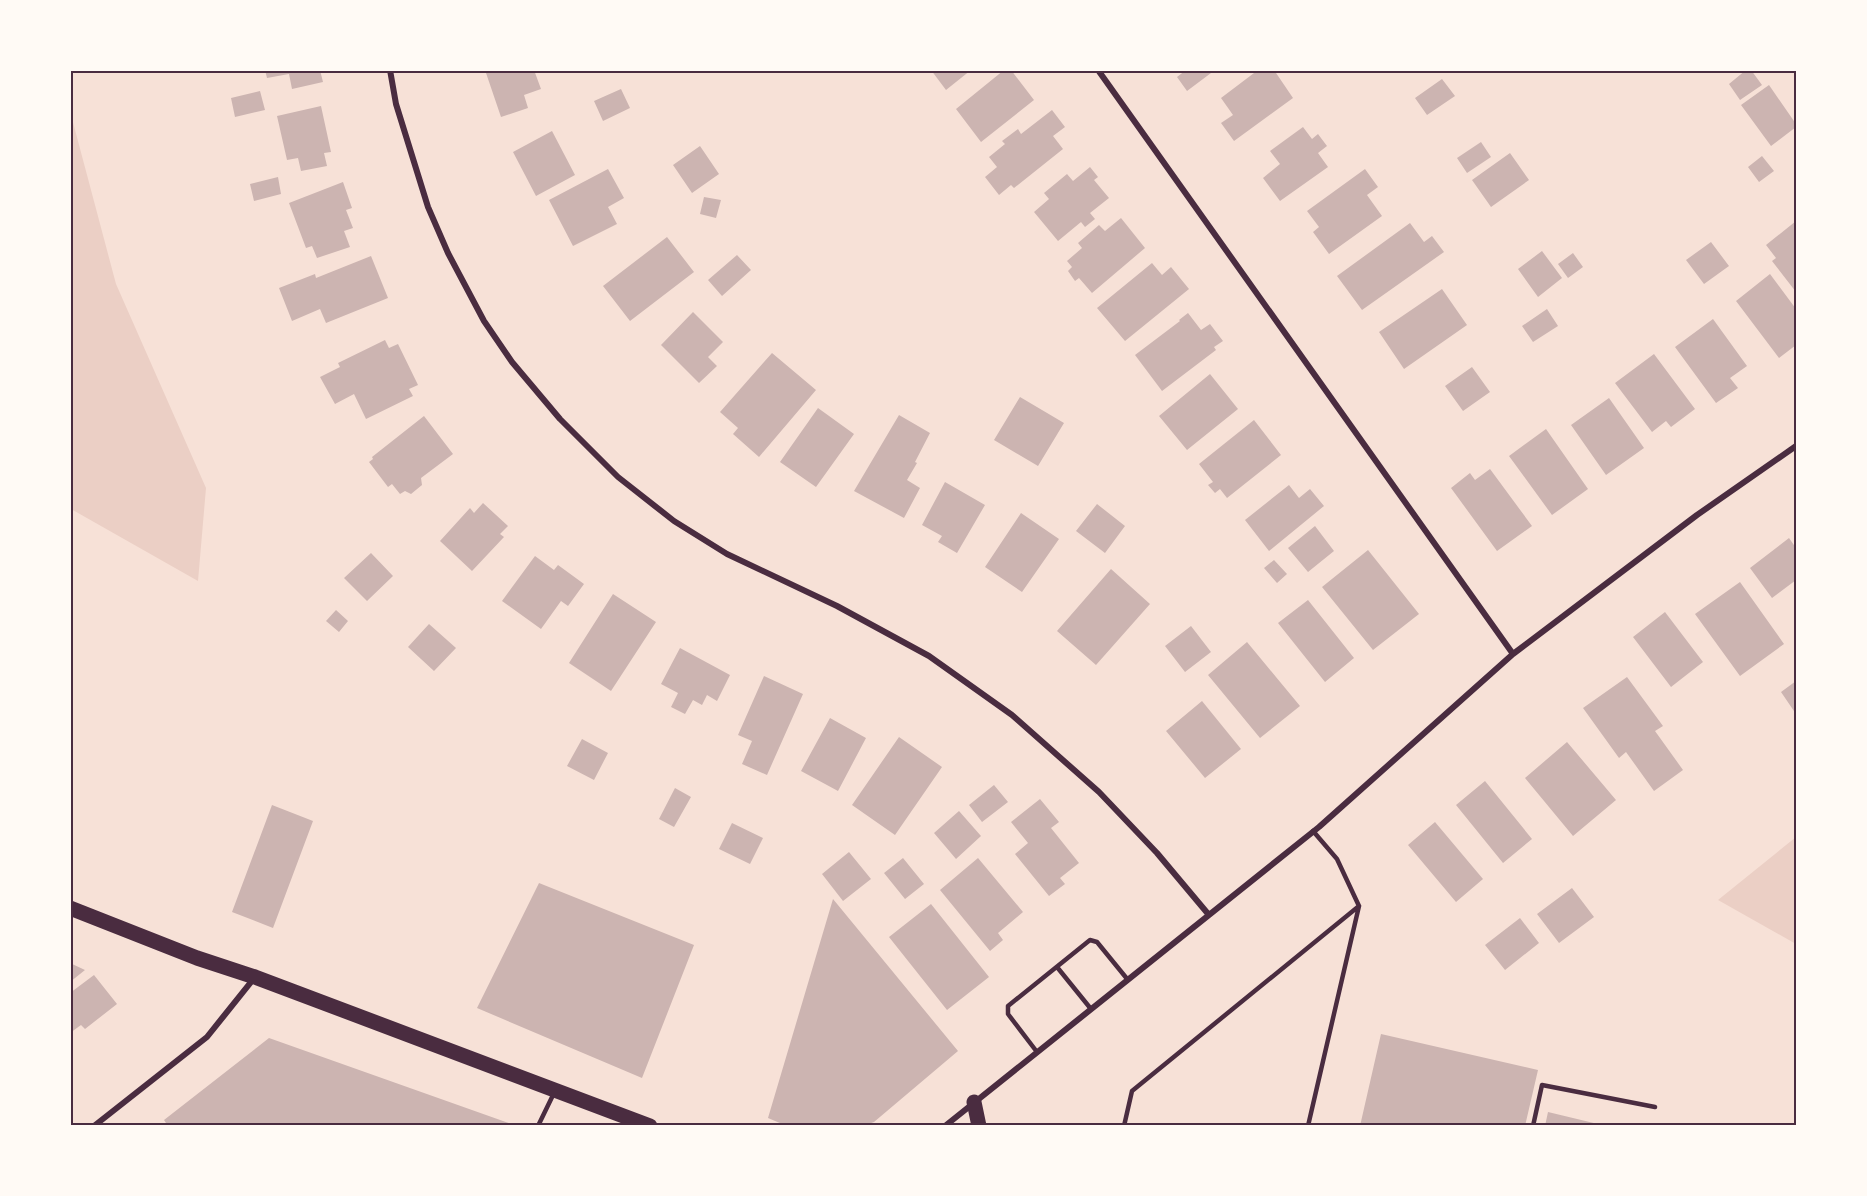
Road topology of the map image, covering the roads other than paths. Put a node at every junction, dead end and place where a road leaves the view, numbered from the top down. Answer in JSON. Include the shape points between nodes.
{"nodes":[{"id":1,"x":390,"y":70,"type":"edge"},
{"id":2,"x":1098,"y":70,"type":"edge"},
{"id":3,"x":1797,"y":446,"type":"edge"},
{"id":4,"x":1514,"y":654,"type":"junction"},
{"id":5,"x":1313,"y":831,"type":"junction"},
{"id":6,"x":1359,"y":906,"type":"junction"},
{"id":7,"x":70,"y":908,"type":"edge"},
{"id":8,"x":1209,"y":915,"type":"junction"},
{"id":9,"x":1057,"y":967,"type":"junction"},
{"id":10,"x":255,"y":977,"type":"junction"},
{"id":11,"x":1128,"y":980,"type":"junction"},
{"id":12,"x":1091,"y":1009,"type":"junction"},
{"id":13,"x":1037,"y":1052,"type":"junction"},
{"id":14,"x":555,"y":1090,"type":"junction"},
{"id":15,"x":974,"y":1102,"type":"junction"},
{"id":16,"x":1655,"y":1107,"type":"dead end"},
{"id":17,"x":94,"y":1125,"type":"edge"},
{"id":18,"x":538,"y":1125,"type":"edge"},
{"id":19,"x":650,"y":1125,"type":"edge"},
{"id":20,"x":945,"y":1125,"type":"edge"},
{"id":21,"x":979,"y":1125,"type":"edge"},
{"id":22,"x":1124,"y":1125,"type":"edge"},
{"id":23,"x":1308,"y":1125,"type":"edge"},
{"id":24,"x":1533,"y":1125,"type":"edge"}],
"edges":[{"from":1,"to":8,"type":"street","via":[[396,104],[448,254],[484,321],[560,419],[618,477],[674,521],[727,554],[837,606],[929,656],[1012,715],[1099,792]]},
{"from":2,"to":4,"type":"street"},
{"from":3,"to":4,"type":"street","via":[[1697,515]]},
{"from":4,"to":5,"type":"street"},
{"from":5,"to":6,"type":"lane","via":[[1337,859]]},
{"from":5,"to":8,"type":"street"},
{"from":6,"to":22,"type":"lane","via":[[1132,1092]]},
{"from":6,"to":23,"type":"lane"},
{"from":7,"to":10,"type":"main road"},
{"from":8,"to":11,"type":"street"},
{"from":9,"to":11,"type":"lane","via":[[1090,940],[1097,942]]},
{"from":9,"to":12,"type":"lane"},
{"from":9,"to":13,"type":"lane","via":[[1008,1006],[1008,1014]]},
{"from":10,"to":14,"type":"main road"},
{"from":10,"to":17,"type":"street","via":[[207,1037]]},
{"from":11,"to":12,"type":"street"},
{"from":12,"to":13,"type":"street"},
{"from":13,"to":15,"type":"street"},
{"from":14,"to":18,"type":"lane"},
{"from":14,"to":19,"type":"main road"},
{"from":15,"to":20,"type":"street"},
{"from":15,"to":21,"type":"main road"},
{"from":16,"to":24,"type":"lane","via":[[1542,1085]]}]}
